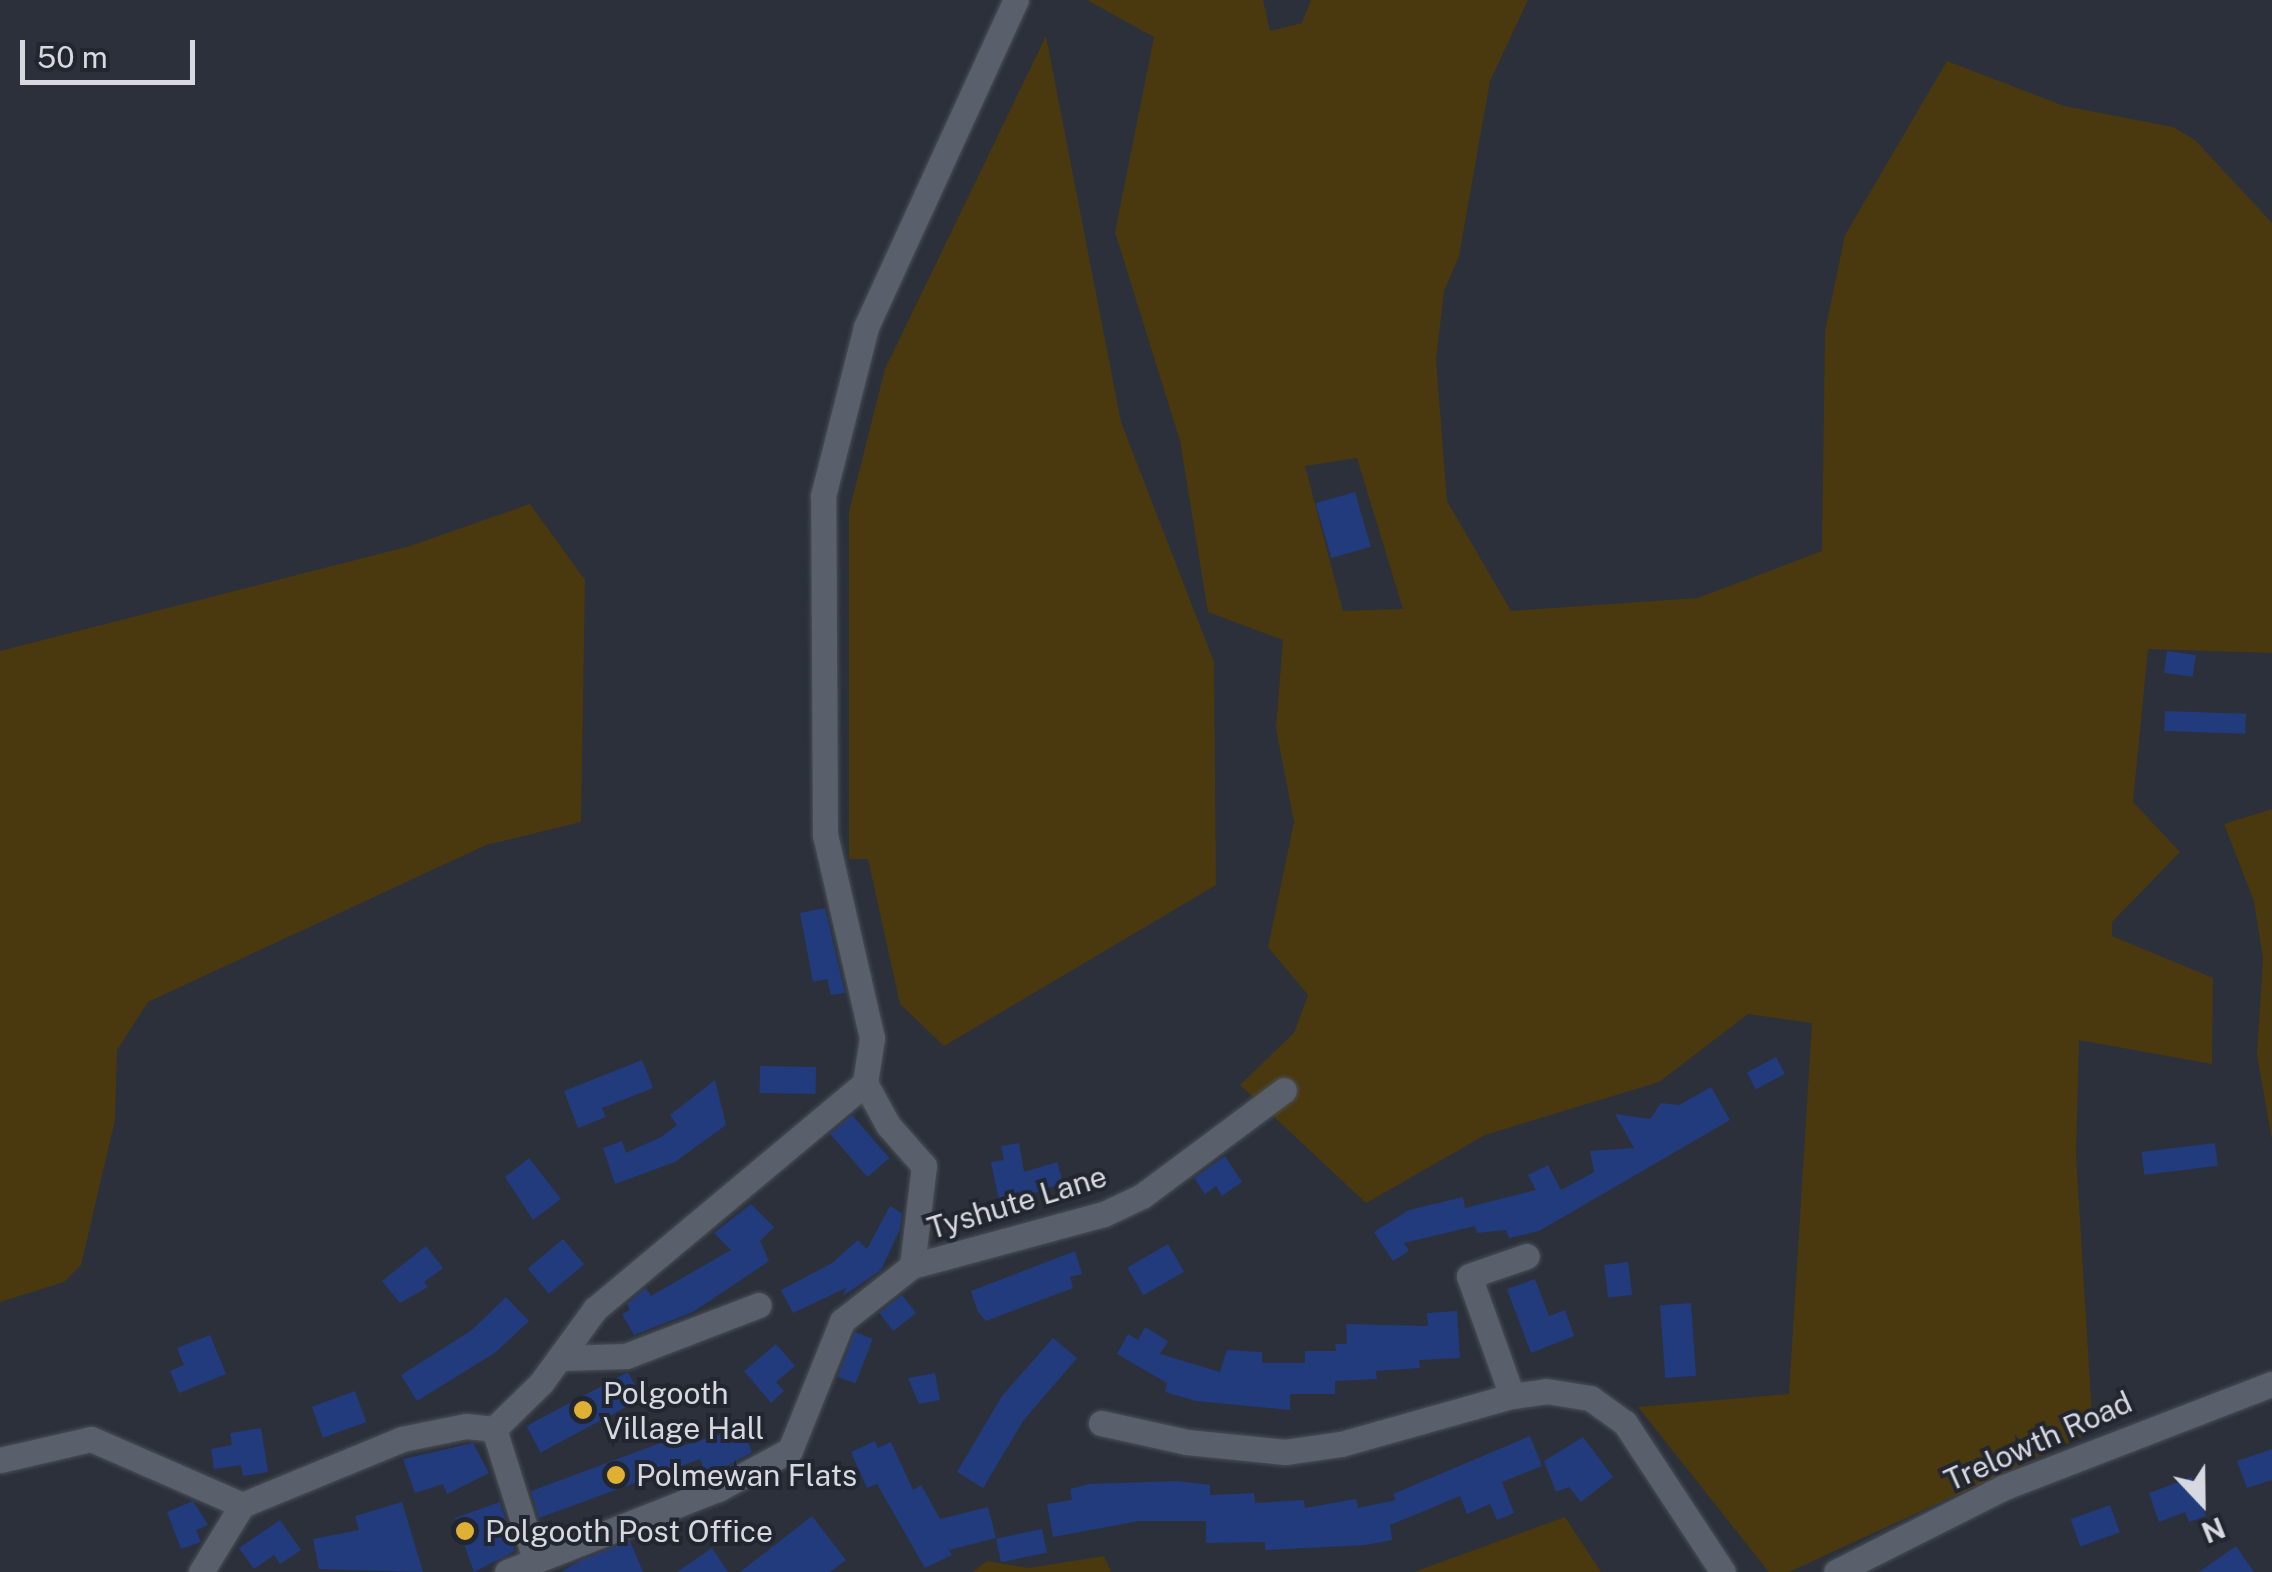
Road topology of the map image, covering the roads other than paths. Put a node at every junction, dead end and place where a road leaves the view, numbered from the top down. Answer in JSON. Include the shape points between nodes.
{"nodes":[{"id":1,"x":1016,"y":0,"type":"edge"},
{"id":2,"x":865,"y":1083,"type":"junction"},
{"id":3,"x":1284,"y":1090,"type":"dead end"},
{"id":4,"x":1527,"y":1256,"type":"dead end"},
{"id":5,"x":912,"y":1266,"type":"junction"},
{"id":6,"x":760,"y":1305,"type":"dead end"},
{"id":7,"x":561,"y":1358,"type":"junction"},
{"id":8,"x":2272,"y":1384,"type":"edge"},
{"id":9,"x":1512,"y":1396,"type":"junction"},
{"id":10,"x":1101,"y":1422,"type":"dead end"},
{"id":11,"x":494,"y":1429,"type":"junction"},
{"id":12,"x":0,"y":1460,"type":"edge"},
{"id":13,"x":242,"y":1505,"type":"junction"},
{"id":14,"x":534,"y":1556,"type":"junction"},
{"id":15,"x":200,"y":1572,"type":"edge"},
{"id":16,"x":507,"y":1572,"type":"edge"},
{"id":17,"x":1723,"y":1572,"type":"edge"},
{"id":18,"x":1836,"y":1572,"type":"edge"}],
"edges":[{"from":1,"to":2,"type":"street","via":[[866,327],[823,496],[824,835],[872,1038]]},
{"from":2,"to":5,"type":"street","via":[[888,1125],[924,1166]]},
{"from":2,"to":7,"type":"street","via":[[595,1309]]},
{"from":3,"to":5,"type":"street","name":"Tyshute Lane","via":[[1142,1196],[1104,1214]]},
{"from":4,"to":9,"type":"street","via":[[1469,1276]]},
{"from":5,"to":14,"type":"street","via":[[842,1322],[790,1450],[718,1489]]},
{"from":6,"to":7,"type":"street","via":[[626,1356]]},
{"from":7,"to":11,"type":"street"},
{"from":8,"to":18,"type":"street","name":"Trelowth Road","via":[[2002,1488]]},
{"from":9,"to":10,"type":"street","via":[[1341,1444],[1285,1452],[1187,1442]]},
{"from":9,"to":17,"type":"street","via":[[1546,1391],[1607,1405]]},
{"from":11,"to":13,"type":"street","via":[[466,1426],[402,1439]]},
{"from":11,"to":14,"type":"street"},
{"from":12,"to":13,"type":"street","via":[[91,1439]]},
{"from":13,"to":15,"type":"street"},
{"from":14,"to":16,"type":"street"}]}
